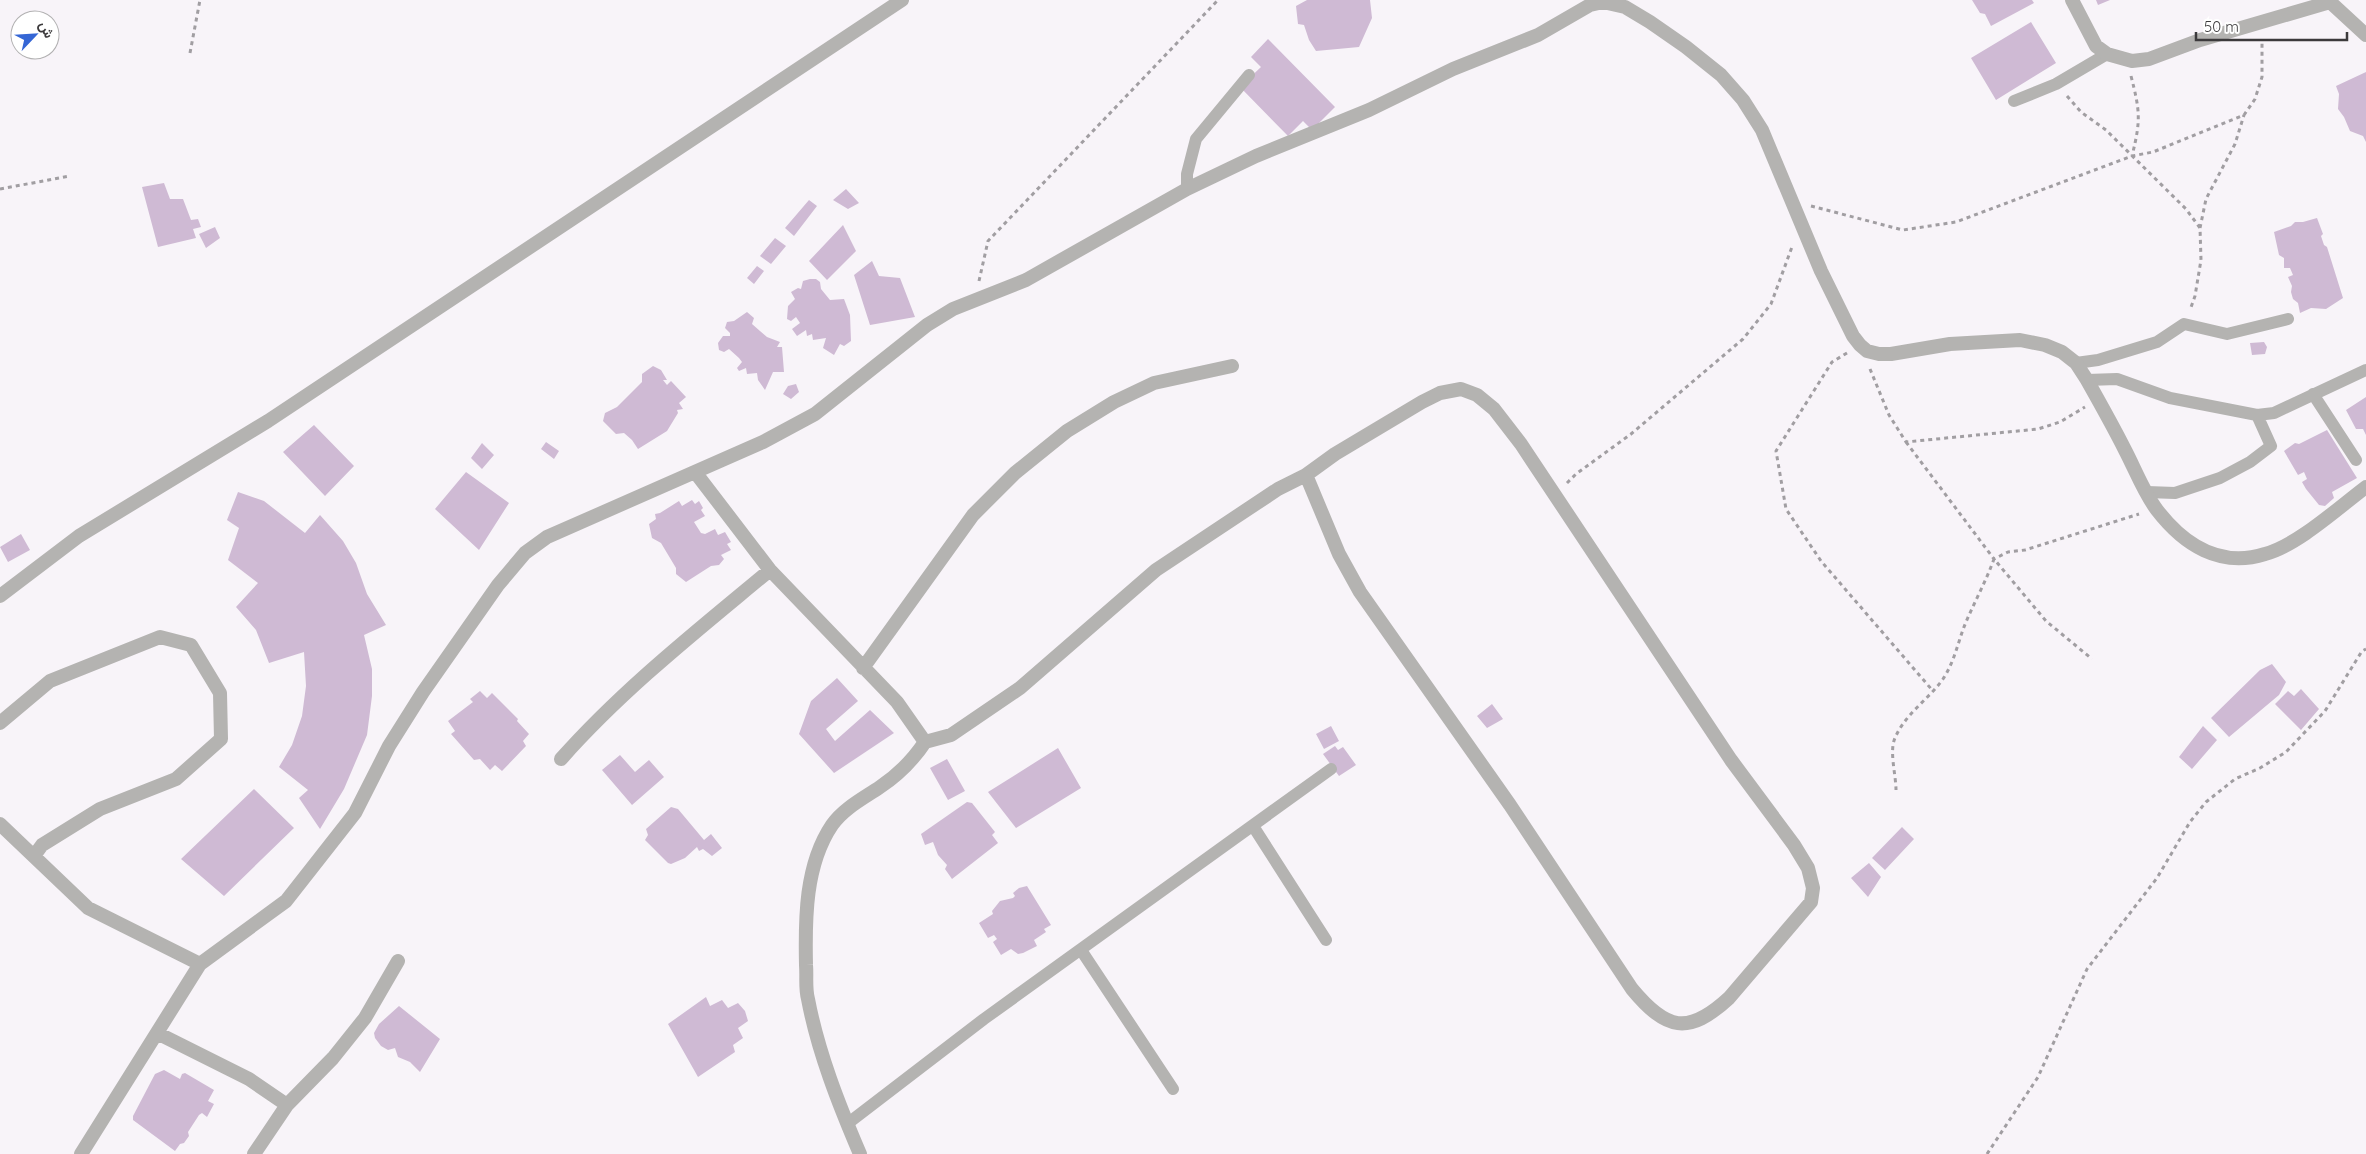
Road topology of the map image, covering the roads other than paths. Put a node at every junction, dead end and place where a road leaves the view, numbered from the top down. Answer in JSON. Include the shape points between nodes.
{"nodes":[{"id":1,"x":902,"y":0,"type":"edge"},
{"id":2,"x":2072,"y":0,"type":"edge"},
{"id":3,"x":2329,"y":1,"type":"edge"},
{"id":4,"x":2366,"y":35,"type":"edge"},
{"id":5,"x":2107,"y":54,"type":"junction"},
{"id":6,"x":1249,"y":75,"type":"dead end"},
{"id":7,"x":2014,"y":101,"type":"dead end"},
{"id":8,"x":1188,"y":189,"type":"junction"},
{"id":9,"x":2288,"y":319,"type":"dead end"},
{"id":10,"x":2076,"y":363,"type":"junction"},
{"id":11,"x":1232,"y":366,"type":"dead end"},
{"id":12,"x":2366,"y":370,"type":"edge"},
{"id":13,"x":2087,"y":380,"type":"junction"},
{"id":14,"x":2313,"y":394,"type":"junction"},
{"id":15,"x":2257,"y":415,"type":"junction"},
{"id":16,"x":2356,"y":460,"type":"dead end"},
{"id":17,"x":695,"y":472,"type":"junction"},
{"id":18,"x":1306,"y":475,"type":"junction"},
{"id":19,"x":2366,"y":487,"type":"edge"},
{"id":20,"x":2147,"y":492,"type":"junction"},
{"id":21,"x":770,"y":570,"type":"junction"},
{"id":22,"x":0,"y":596,"type":"edge"},
{"id":23,"x":863,"y":668,"type":"junction"},
{"id":24,"x":0,"y":723,"type":"edge"},
{"id":25,"x":925,"y":742,"type":"junction"},
{"id":26,"x":561,"y":759,"type":"dead end"},
{"id":27,"x":1331,"y":768,"type":"dead end"},
{"id":28,"x":0,"y":824,"type":"edge"},
{"id":29,"x":1253,"y":826,"type":"junction"},
{"id":30,"x":34,"y":856,"type":"junction"},
{"id":31,"x":1326,"y":940,"type":"dead end"},
{"id":32,"x":1081,"y":950,"type":"junction"},
{"id":33,"x":398,"y":961,"type":"dead end"},
{"id":34,"x":200,"y":964,"type":"junction"},
{"id":35,"x":157,"y":1033,"type":"junction"},
{"id":36,"x":1173,"y":1089,"type":"dead end"},
{"id":37,"x":288,"y":1105,"type":"junction"},
{"id":38,"x":847,"y":1124,"type":"junction"},
{"id":39,"x":81,"y":1154,"type":"edge"},
{"id":40,"x":254,"y":1154,"type":"edge"},
{"id":41,"x":860,"y":1154,"type":"edge"}],
"edges":[{"from":1,"to":22,"type":"street","via":[[268,421],[78,536]]},
{"from":2,"to":5,"type":"street","via":[[2096,46]]},
{"from":3,"to":4,"type":"street"},
{"from":3,"to":5,"type":"street","via":[[2149,59],[2132,61]]},
{"from":5,"to":7,"type":"lane","via":[[2056,84]]},
{"from":6,"to":8,"type":"lane","via":[[1196,139],[1186,174]]},
{"from":8,"to":10,"type":"street","via":[[1256,156],[1369,110],[1453,69],[1538,35],[1590,5],[1603,2],[1625,7],[1686,47],[1720,75],[1743,100],[1762,130],[1822,271],[1860,346],[1867,351],[1891,354],[1950,344],[2020,340],[2045,345]]},
{"from":8,"to":17,"type":"street","via":[[1026,280],[953,309],[927,325],[815,414],[763,442]]},
{"from":9,"to":10,"type":"lane","via":[[2227,334],[2184,324],[2157,342],[2098,360]]},
{"from":10,"to":13,"type":"street"},
{"from":11,"to":23,"type":"street","via":[[1154,383],[1114,402],[1067,431],[1023,467],[973,515]]},
{"from":12,"to":14,"type":"lane"},
{"from":13,"to":15,"type":"lane","via":[[2117,379],[2170,398]]},
{"from":13,"to":20,"type":"street"},
{"from":14,"to":15,"type":"lane","via":[[2274,413]]},
{"from":14,"to":16,"type":"lane"},
{"from":15,"to":20,"type":"lane","via":[[2271,446],[2250,462],[2220,478],[2175,493]]},
{"from":17,"to":21,"type":"street"},
{"from":17,"to":34,"type":"street","via":[[546,537],[525,553],[498,585],[423,692],[355,813],[286,901]]},
{"from":18,"to":18,"type":"street","via":[[1422,402],[1440,393],[1460,389],[1477,395],[1494,409],[1521,444],[1730,760],[1808,868],[1813,888],[1811,902],[1714,1012],[1701,1020],[1684,1024],[1668,1022],[1649,1010],[1632,989],[1510,805],[1360,592],[1339,554]]},
{"from":18,"to":25,"type":"street","via":[[1278,489],[1156,570],[1013,693],[951,735]]},
{"from":19,"to":20,"type":"street","via":[[2294,540],[2266,554],[2234,559],[2205,552],[2176,530],[2156,509]]},
{"from":21,"to":23,"type":"street"},
{"from":21,"to":26,"type":"street","via":[[612,706]]},
{"from":23,"to":25,"type":"street","via":[[896,702]]},
{"from":24,"to":30,"type":"street","via":[[50,682],[160,637],[191,645],[220,693],[221,739],[176,779],[100,809],[42,845]]},
{"from":25,"to":38,"type":"street","via":[[901,771],[853,804],[832,824],[809,887],[807,998]]},
{"from":27,"to":29,"type":"lane"},
{"from":28,"to":30,"type":"street"},
{"from":29,"to":31,"type":"lane"},
{"from":29,"to":32,"type":"lane"},
{"from":30,"to":34,"type":"street","via":[[88,908]]},
{"from":32,"to":36,"type":"lane"},
{"from":32,"to":38,"type":"lane","via":[[984,1019]]},
{"from":33,"to":37,"type":"street","via":[[365,1018],[333,1058]]},
{"from":34,"to":35,"type":"street"},
{"from":35,"to":37,"type":"street","via":[[249,1079]]},
{"from":35,"to":39,"type":"street"},
{"from":37,"to":40,"type":"street"},
{"from":38,"to":41,"type":"street"}]}
